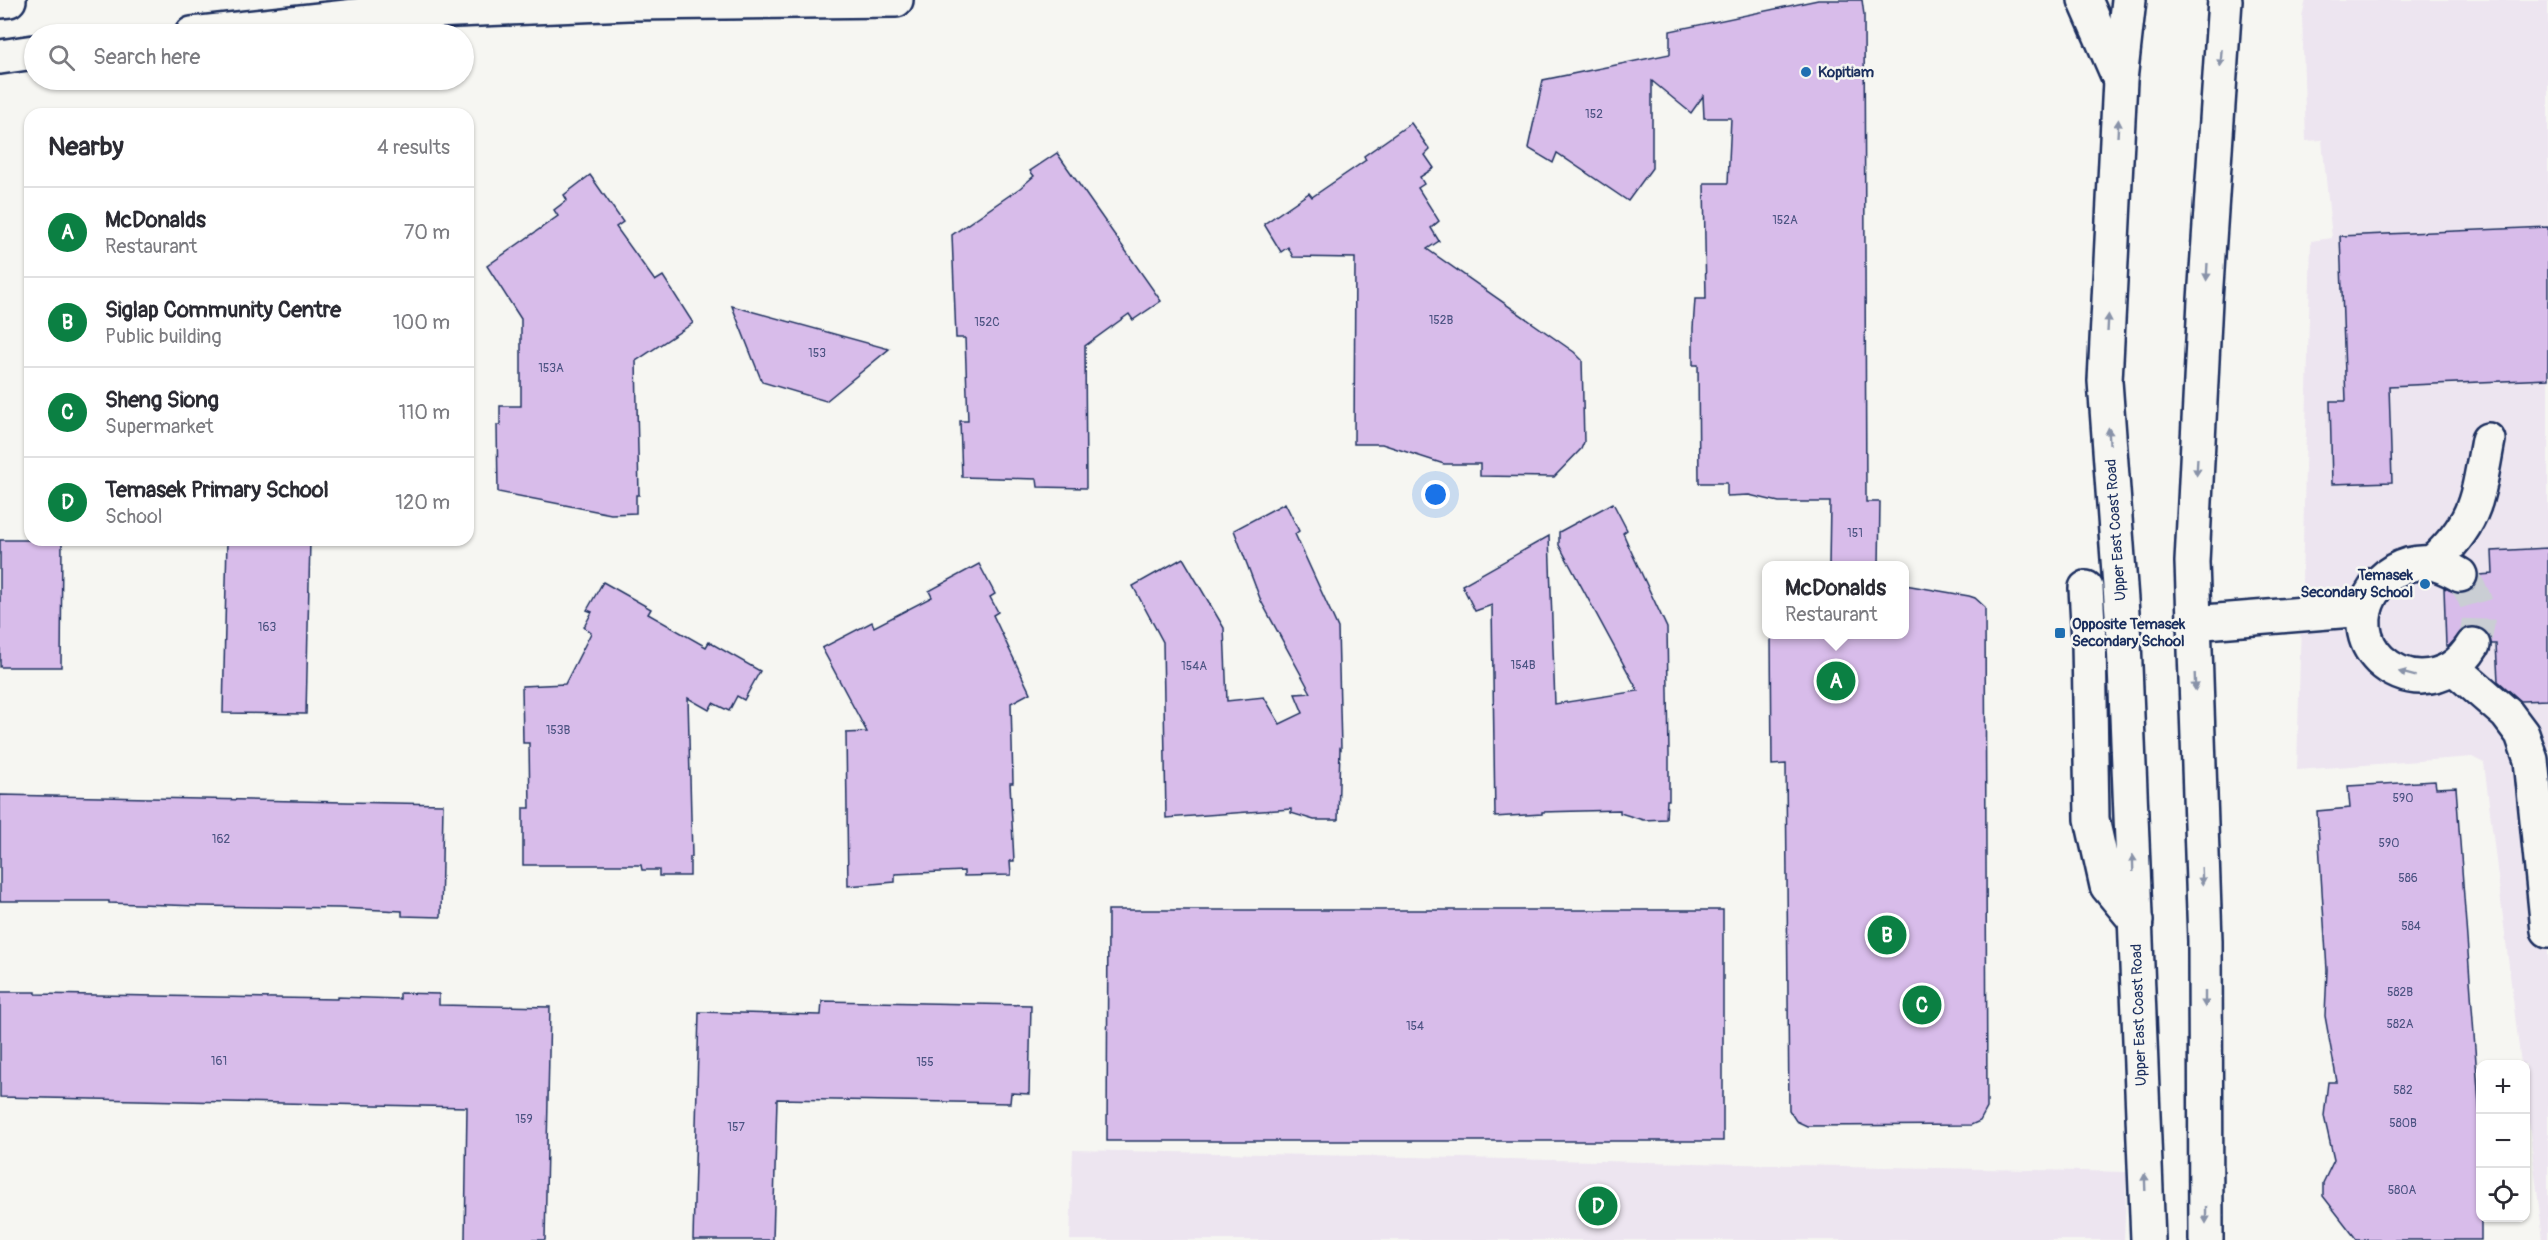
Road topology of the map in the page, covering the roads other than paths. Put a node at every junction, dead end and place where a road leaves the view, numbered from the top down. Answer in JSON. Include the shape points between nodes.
{"nodes":[{"id":1,"x":9,"y":0,"type":"edge"},
{"id":2,"x":896,"y":0,"type":"edge"},
{"id":3,"x":2085,"y":0,"type":"edge"},
{"id":4,"x":2129,"y":0,"type":"edge"},
{"id":5,"x":2225,"y":0,"type":"edge"},
{"id":6,"x":862,"y":1,"type":"edge"},
{"id":7,"x":0,"y":2,"type":"edge"},
{"id":8,"x":283,"y":24,"type":"edge"},
{"id":9,"x":24,"y":53,"type":"edge"},
{"id":10,"x":0,"y":57,"type":"edge"},
{"id":11,"x":2120,"y":80,"type":"junction"},
{"id":12,"x":2488,"y":440,"type":"dead end"},
{"id":13,"x":2086,"y":588,"type":"dead end"},
{"id":14,"x":2365,"y":609,"type":"junction"},
{"id":15,"x":2193,"y":623,"type":"junction"},
{"id":16,"x":2136,"y":921,"type":"junction"},
{"id":17,"x":2548,"y":930,"type":"edge"},
{"id":18,"x":2148,"y":1240,"type":"edge"},
{"id":19,"x":2206,"y":1240,"type":"edge"}],
"edges":[{"from":1,"to":7,"type":"main road"},
{"from":2,"to":6,"type":"main road"},
{"from":3,"to":11,"type":"main road"},
{"from":4,"to":11,"type":"main road","name":"Upper East Coast Road"},
{"from":5,"to":15,"type":"main road","one_way":true,"via":[[2205,300],[2192,562]]},
{"from":6,"to":8,"type":"main road","via":[[629,3],[383,13]]},
{"from":9,"to":10,"type":"main road"},
{"from":16,"to":11,"type":"main road","name":"Upper East Coast Road","one_way":true,"via":[[2124,641],[2105,381]]},
{"from":12,"to":14,"type":"main road","via":[[2476,502],[2468,523],[2454,542],[2446,569],[2409,563],[2389,573],[2373,588]]},
{"from":13,"to":16,"type":"main road","via":[[2092,819],[2107,886]]},
{"from":14,"to":15,"type":"main road"},
{"from":17,"to":14,"type":"main road","one_way":true,"via":[[2531,760],[2522,734],[2464,656],[2433,677],[2411,677],[2390,669],[2373,653],[2365,632]]},
{"from":15,"to":19,"type":"main road","one_way":true,"via":[[2205,941]]},
{"from":18,"to":16,"type":"main road","name":"Upper East Coast Road","one_way":true}]}
